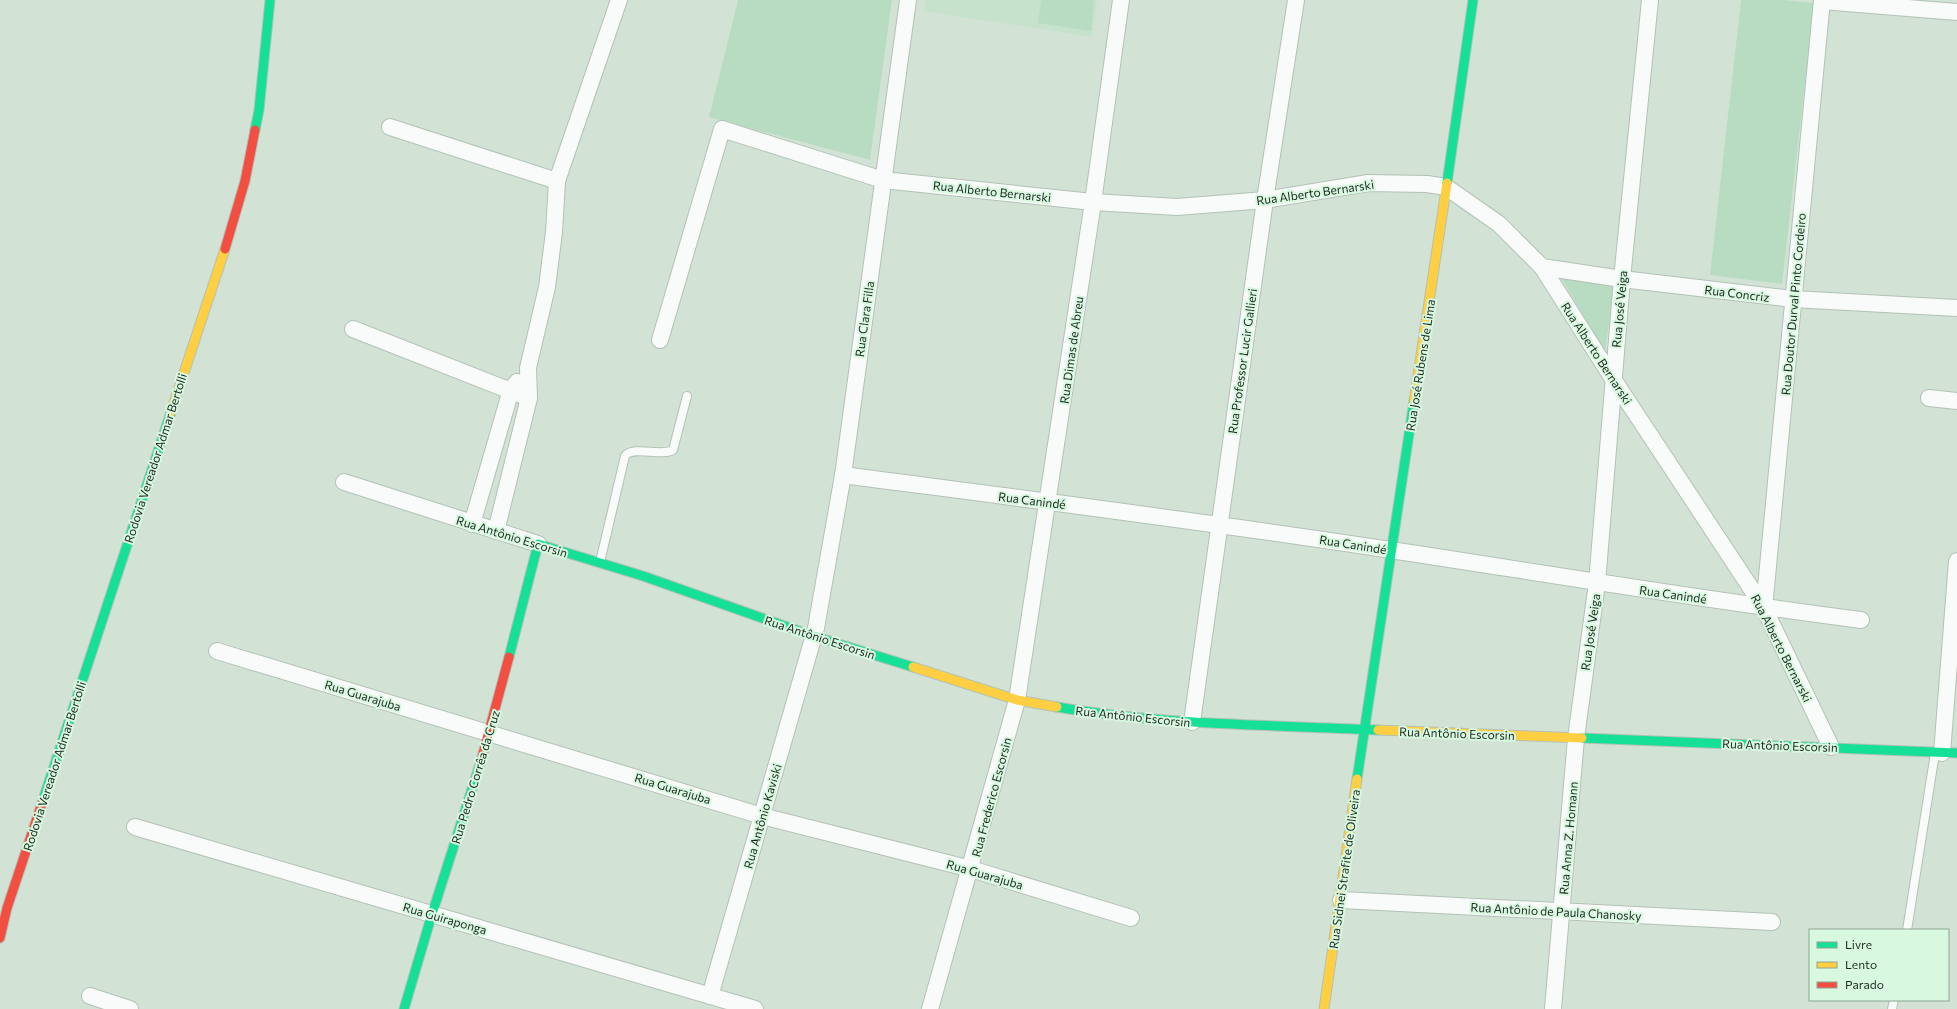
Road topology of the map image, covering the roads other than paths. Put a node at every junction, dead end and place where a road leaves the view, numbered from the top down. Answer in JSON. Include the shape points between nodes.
{"nodes":[{"id":1,"x":270,"y":0,"type":"edge"},
{"id":2,"x":619,"y":0,"type":"edge"},
{"id":3,"x":908,"y":0,"type":"edge"},
{"id":4,"x":1121,"y":0,"type":"edge"},
{"id":5,"x":1296,"y":0,"type":"edge"},
{"id":6,"x":1473,"y":0,"type":"edge"},
{"id":7,"x":1650,"y":0,"type":"edge"},
{"id":8,"x":1822,"y":1,"type":"edge"},
{"id":9,"x":1957,"y":12,"type":"edge"},
{"id":10,"x":390,"y":127,"type":"dead end"},
{"id":11,"x":883,"y":180,"type":"junction"},
{"id":12,"x":557,"y":181,"type":"junction"},
{"id":13,"x":1446,"y":187,"type":"junction"},
{"id":14,"x":1265,"y":200,"type":"junction"},
{"id":15,"x":1093,"y":202,"type":"junction"},
{"id":16,"x":1542,"y":267,"type":"junction"},
{"id":17,"x":1622,"y":279,"type":"junction"},
{"id":18,"x":1793,"y":299,"type":"junction"},
{"id":19,"x":1957,"y":308,"type":"edge"},
{"id":20,"x":353,"y":329,"type":"dead end"},
{"id":21,"x":660,"y":340,"type":"dead end"},
{"id":22,"x":528,"y":368,"type":"junction"},
{"id":23,"x":1613,"y":379,"type":"junction"},
{"id":24,"x":512,"y":390,"type":"junction"},
{"id":25,"x":687,"y":396,"type":"dead end"},
{"id":26,"x":528,"y":398,"type":"junction"},
{"id":27,"x":1929,"y":398,"type":"dead end"},
{"id":28,"x":1957,"y":401,"type":"edge"},
{"id":29,"x":491,"y":462,"type":"junction"},
{"id":30,"x":512,"y":467,"type":"junction"},
{"id":31,"x":843,"y":475,"type":"junction"},
{"id":32,"x":344,"y":482,"type":"dead end"},
{"id":33,"x":1048,"y":502,"type":"junction"},
{"id":34,"x":472,"y":524,"type":"junction"},
{"id":35,"x":1219,"y":524,"type":"junction"},
{"id":36,"x":496,"y":531,"type":"junction"},
{"id":37,"x":538,"y":544,"type":"junction"},
{"id":38,"x":1392,"y":550,"type":"junction"},
{"id":39,"x":1957,"y":560,"type":"edge"},
{"id":40,"x":600,"y":562,"type":"junction"},
{"id":41,"x":1597,"y":583,"type":"junction"},
{"id":42,"x":1764,"y":608,"type":"junction"},
{"id":43,"x":1861,"y":620,"type":"dead end"},
{"id":44,"x":813,"y":636,"type":"junction"},
{"id":45,"x":217,"y":652,"type":"dead end"},
{"id":46,"x":1017,"y":700,"type":"junction"},
{"id":47,"x":1192,"y":722,"type":"junction"},
{"id":48,"x":1364,"y":729,"type":"junction"},
{"id":49,"x":490,"y":733,"type":"junction"},
{"id":50,"x":1576,"y":738,"type":"junction"},
{"id":51,"x":1832,"y":747,"type":"junction"},
{"id":52,"x":1945,"y":753,"type":"edge"},
{"id":53,"x":762,"y":816,"type":"junction"},
{"id":54,"x":135,"y":827,"type":"dead end"},
{"id":55,"x":971,"y":869,"type":"junction"},
{"id":56,"x":1341,"y":900,"type":"junction"},
{"id":57,"x":7,"y":908,"type":"junction"},
{"id":58,"x":1562,"y":911,"type":"junction"},
{"id":59,"x":432,"y":914,"type":"junction"},
{"id":60,"x":1131,"y":918,"type":"dead end"},
{"id":61,"x":0,"y":920,"type":"edge"},
{"id":62,"x":1772,"y":922,"type":"dead end"},
{"id":63,"x":1907,"y":929,"type":"edge"},
{"id":64,"x":0,"y":938,"type":"edge"},
{"id":65,"x":90,"y":996,"type":"dead end"},
{"id":66,"x":710,"y":996,"type":"junction"},
{"id":67,"x":130,"y":1009,"type":"edge"},
{"id":68,"x":404,"y":1009,"type":"edge"},
{"id":69,"x":755,"y":1009,"type":"edge"},
{"id":70,"x":930,"y":1009,"type":"edge"},
{"id":71,"x":1324,"y":1009,"type":"edge"},
{"id":72,"x":1553,"y":1009,"type":"edge"}],
"edges":[{"from":1,"to":57,"type":"main road","name":"Rodovia Vereador Admar Bertolli","via":[[259,110],[247,174],[233,224]]},
{"from":2,"to":12,"type":"street"},
{"from":3,"to":11,"type":"street","name":"Rua Clara Filla"},
{"from":4,"to":15,"type":"street","name":"Rua Dimas de Abreu"},
{"from":5,"to":14,"type":"street","name":"Rua Professor Lucir Gallieri"},
{"from":6,"to":13,"type":"main road","name":"Rua José Rubens de Lima"},
{"from":7,"to":17,"type":"street","name":"Rua José Veiga"},
{"from":8,"to":9,"type":"street"},
{"from":8,"to":18,"type":"street","name":"Rua Doutor Durval Pinto Cordeiro"},
{"from":10,"to":12,"type":"street"},
{"from":11,"to":15,"type":"street","name":"Rua Alberto Bernarski"},
{"from":11,"to":21,"type":"street","name":"Rua Alberto Bernarski","via":[[722,129]]},
{"from":11,"to":31,"type":"street","name":"Rua Clara Filla"},
{"from":12,"to":22,"type":"street","via":[[547,287]]},
{"from":13,"to":14,"type":"street","name":"Rua Alberto Bernarski","via":[[1427,184],[1368,183]]},
{"from":13,"to":16,"type":"street","name":"Rua Alberto Bernarski","via":[[1499,224]]},
{"from":13,"to":38,"type":"main road","name":"Rua José Rubens de Lima"},
{"from":14,"to":15,"type":"street","name":"Rua Alberto Bernarski","via":[[1177,207]]},
{"from":14,"to":35,"type":"street","name":"Rua Professor Lucir Gallieri"},
{"from":15,"to":33,"type":"street","name":"Rua Dimas de Abreu"},
{"from":16,"to":17,"type":"street","name":"Rua Concriz"},
{"from":16,"to":23,"type":"street","name":"Rua Alberto Bernarski"},
{"from":17,"to":18,"type":"street","name":"Rua Concriz"},
{"from":17,"to":23,"type":"street","name":"Rua José Veiga"},
{"from":18,"to":19,"type":"street","name":"Rua Concriz"},
{"from":18,"to":42,"type":"street","name":"Rua Doutor Durval Pinto Cordeiro"},
{"from":20,"to":24,"type":"street"},
{"from":22,"to":24,"type":"street"},
{"from":22,"to":26,"type":"street"},
{"from":23,"to":41,"type":"street","name":"Rua José Veiga"},
{"from":23,"to":42,"type":"street","name":"Rua Alberto Bernarski"},
{"from":24,"to":26,"type":"street"},
{"from":24,"to":29,"type":"street"},
{"from":25,"to":40,"type":"lane","via":[[673,450],[667,453],[631,451],[625,456]]},
{"from":26,"to":30,"type":"street"},
{"from":27,"to":28,"type":"street"},
{"from":29,"to":30,"type":"street"},
{"from":29,"to":34,"type":"street"},
{"from":30,"to":36,"type":"street"},
{"from":31,"to":33,"type":"street","name":"Rua Canindé"},
{"from":31,"to":44,"type":"street","name":"Rua Clara Filla"},
{"from":32,"to":34,"type":"street","name":"Rua Antônio Escorsin"},
{"from":33,"to":35,"type":"street","name":"Rua Canindé"},
{"from":33,"to":46,"type":"street","name":"Rua Dimas de Abreu"},
{"from":34,"to":36,"type":"street","name":"Rua Antônio Escorsin"},
{"from":35,"to":38,"type":"street","name":"Rua Canindé"},
{"from":35,"to":47,"type":"street","name":"Rua Professor Lucir Gallieri"},
{"from":36,"to":37,"type":"street","name":"Rua Antônio Escorsin"},
{"from":37,"to":40,"type":"main road","name":"Rua Antônio Escorsin"},
{"from":37,"to":49,"type":"main road","name":"Rua Pedro Corrêa da Cruz"},
{"from":38,"to":41,"type":"street","name":"Rua Canindé"},
{"from":38,"to":48,"type":"main road","name":"Rua José Rubens de Lima"},
{"from":39,"to":52,"type":"street"},
{"from":40,"to":44,"type":"main road","name":"Rua Antônio Escorsin"},
{"from":41,"to":42,"type":"street","name":"Rua Canindé"},
{"from":41,"to":50,"type":"street","name":"Rua José Veiga"},
{"from":42,"to":43,"type":"street","name":"Rua Canindé"},
{"from":42,"to":51,"type":"street","name":"Rua Alberto Bernarski"},
{"from":44,"to":46,"type":"main road","name":"Rua Antônio Escorsin"},
{"from":44,"to":53,"type":"street","name":"Rua Antônio Kaviski"},
{"from":45,"to":49,"type":"street","name":"Rua Guarajuba"},
{"from":46,"to":47,"type":"main road","name":"Rua Antônio Escorsin","via":[[1105,715]]},
{"from":46,"to":55,"type":"street","name":"Rua Frederico Escorsin"},
{"from":47,"to":48,"type":"main road","name":"Rua Antônio Escorsin"},
{"from":48,"to":50,"type":"main road","name":"Rua Antônio Escorsin"},
{"from":48,"to":56,"type":"main road","name":"Rua Sidnei Strafite de Oliveira"},
{"from":49,"to":53,"type":"street","name":"Rua Guarajuba"},
{"from":49,"to":59,"type":"main road","name":"Rua Pedro Corrêa da Cruz"},
{"from":50,"to":51,"type":"main road","name":"Rua Antônio Escorsin"},
{"from":50,"to":58,"type":"street","name":"Rua Anna Z. Homann"},
{"from":51,"to":52,"type":"main road","name":"Rua Antônio Escorsin"},
{"from":52,"to":63,"type":"lane"},
{"from":53,"to":55,"type":"street","name":"Rua Guarajuba"},
{"from":53,"to":66,"type":"street","name":"Rua Antônio Kaviski"},
{"from":54,"to":59,"type":"street","name":"Rua Guiraponga"},
{"from":55,"to":60,"type":"street","name":"Rua Guarajuba"},
{"from":55,"to":70,"type":"street","name":"Rua Frederico Escorsin"},
{"from":56,"to":58,"type":"street","name":"Rua Antônio de Paula Chanosky"},
{"from":56,"to":71,"type":"main road","name":"Rua Sidnei Strafite de Oliveira"},
{"from":57,"to":61,"type":"main road","name":"Rodovia Vereador Admar Bertolli"},
{"from":57,"to":64,"type":"main road","name":"Rodovia Vereador Admar Bertolli"},
{"from":58,"to":62,"type":"street","name":"Rua Antônio de Paula Chanosky"},
{"from":58,"to":72,"type":"street","name":"Rua Anna Z. Homann"},
{"from":59,"to":66,"type":"street","name":"Rua Guiraponga"},
{"from":59,"to":68,"type":"main road","name":"Rua Pedro Corrêa da Cruz"},
{"from":65,"to":67,"type":"street"},
{"from":66,"to":69,"type":"street","name":"Rua Guiraponga"}]}
